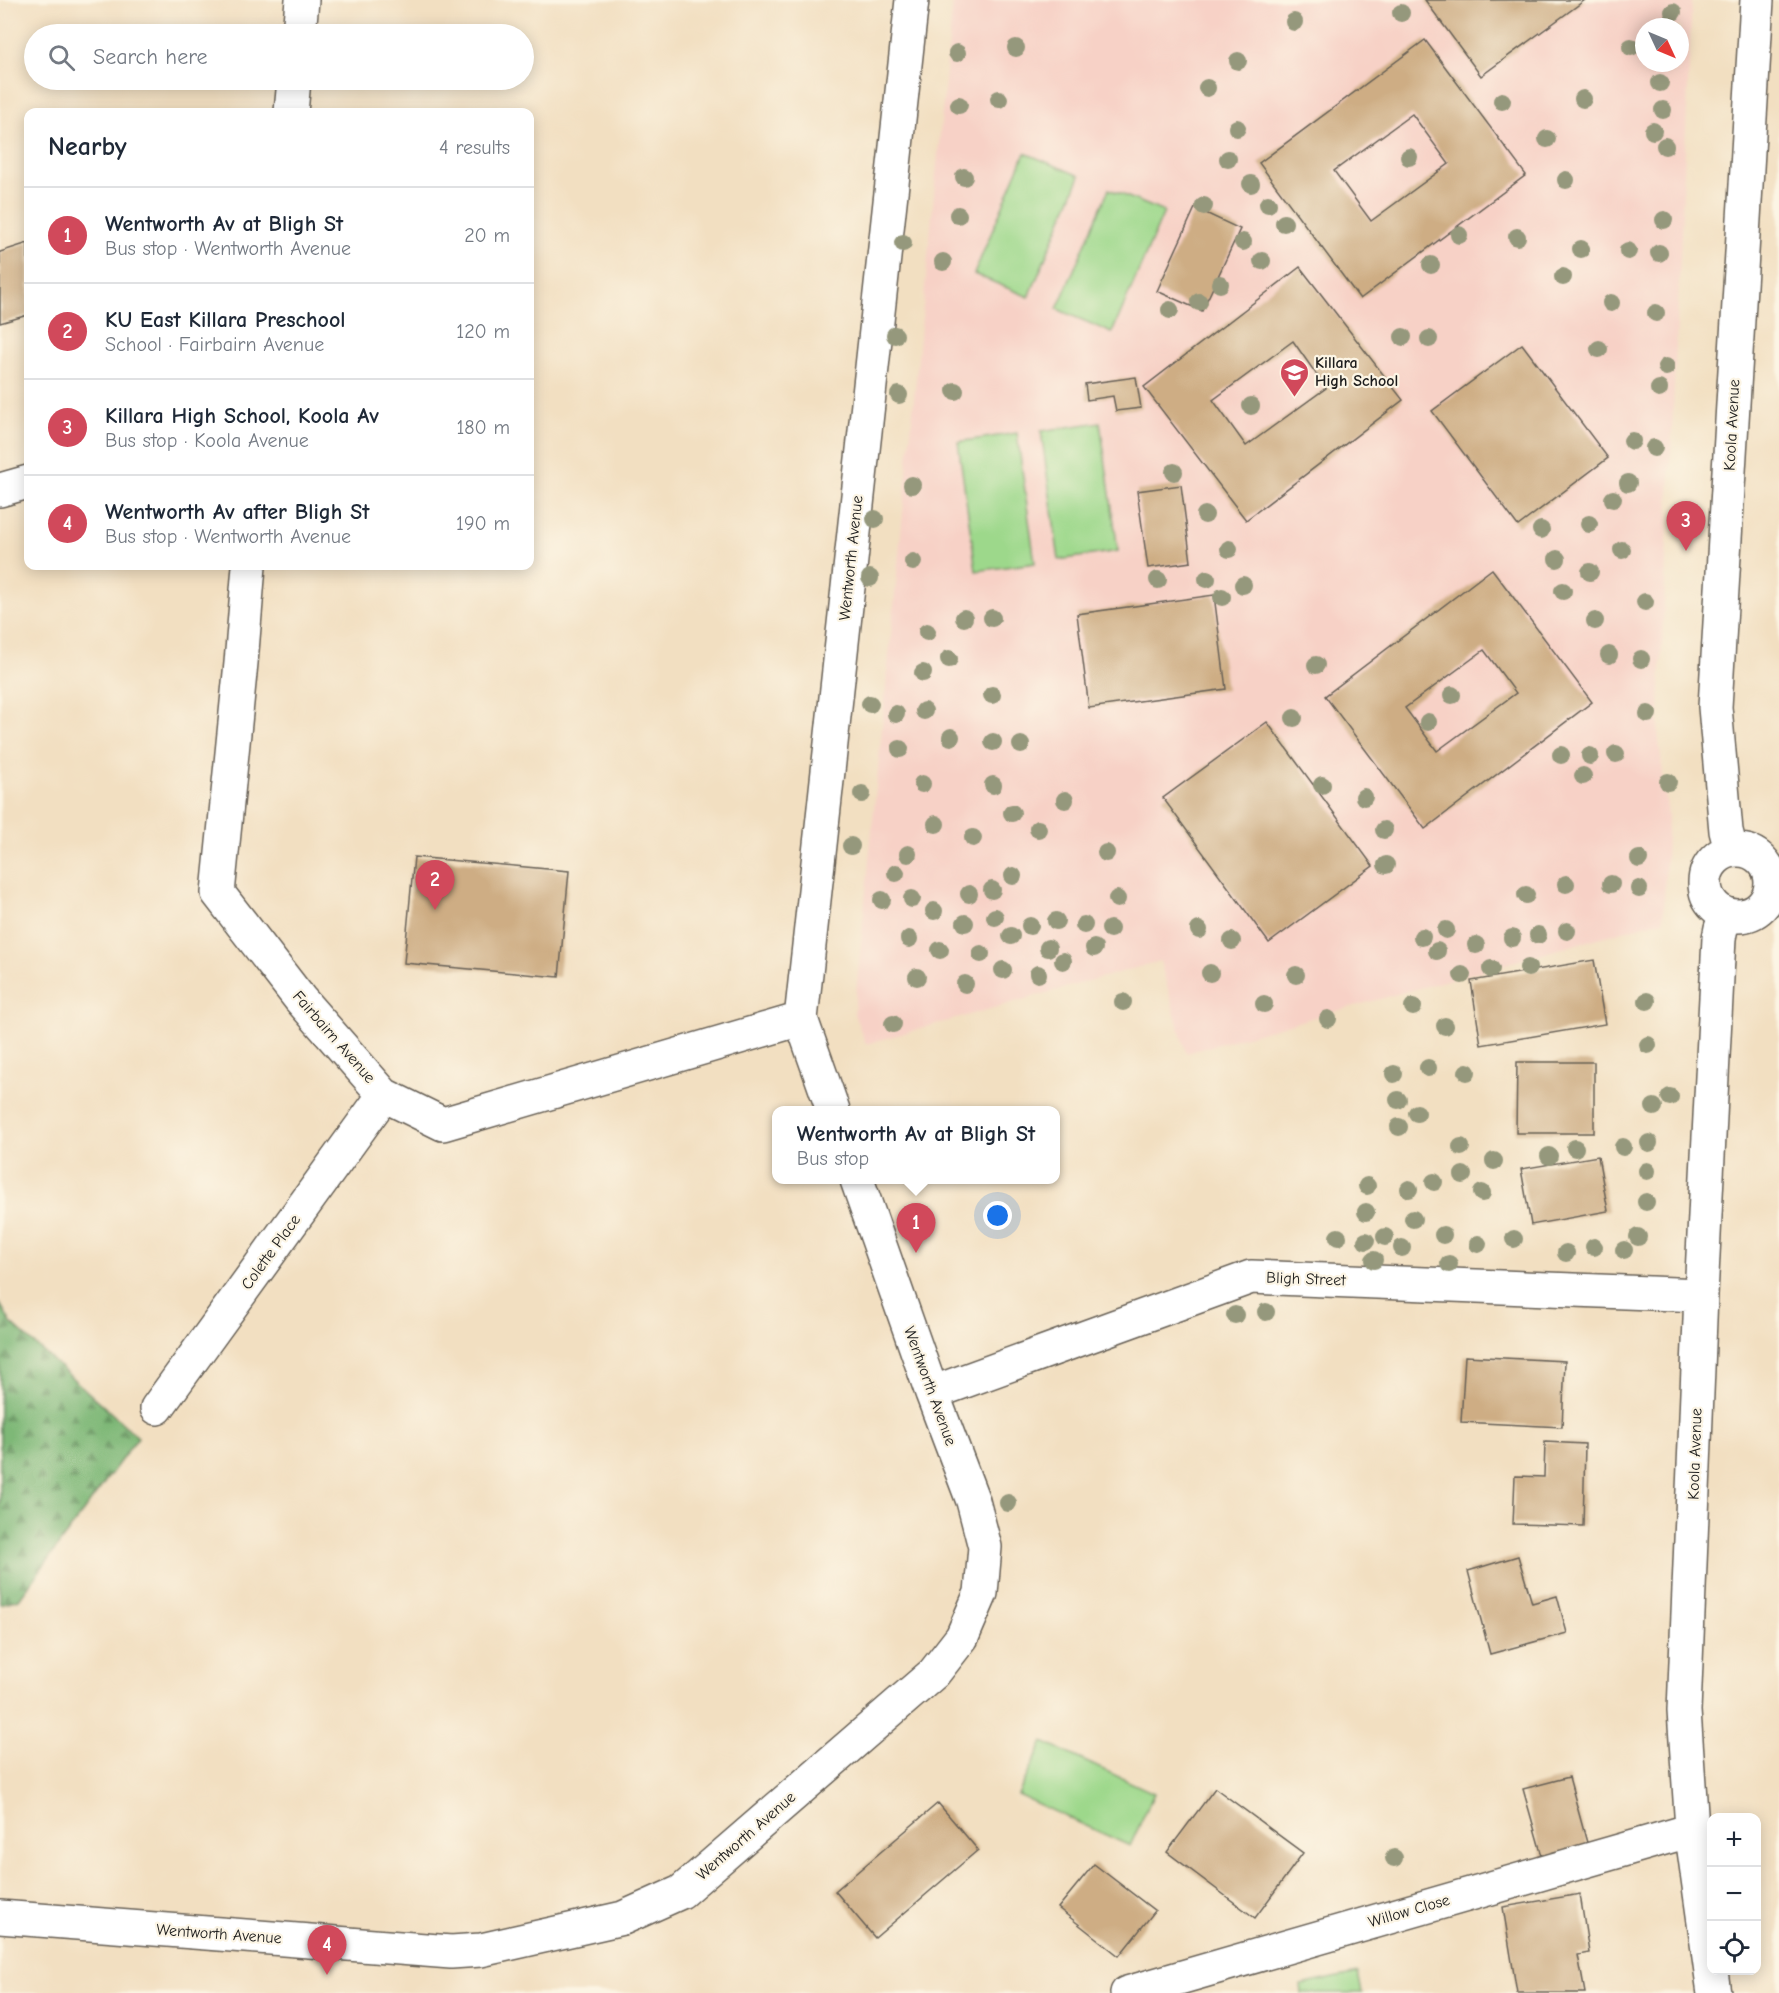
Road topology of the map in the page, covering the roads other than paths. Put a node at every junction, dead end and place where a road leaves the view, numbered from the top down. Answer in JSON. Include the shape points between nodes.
{"nodes":[{"id":1,"x":302,"y":0,"type":"edge"},
{"id":2,"x":912,"y":0,"type":"edge"},
{"id":3,"x":1756,"y":0,"type":"edge"},
{"id":4,"x":300,"y":24,"type":"edge"},
{"id":5,"x":293,"y":90,"type":"edge"},
{"id":6,"x":291,"y":108,"type":"edge"},
{"id":7,"x":24,"y":483,"type":"edge"},
{"id":8,"x":0,"y":490,"type":"edge"},
{"id":9,"x":249,"y":570,"type":"edge"},
{"id":10,"x":1731,"y":850,"type":"junction"},
{"id":11,"x":1775,"y":889,"type":"edge"},
{"id":12,"x":1728,"y":915,"type":"junction"},
{"id":13,"x":801,"y":1019,"type":"junction"},
{"id":14,"x":384,"y":1095,"type":"junction"},
{"id":15,"x":832,"y":1106,"type":"edge"},
{"id":16,"x":859,"y":1184,"type":"edge"},
{"id":17,"x":1701,"y":1295,"type":"junction"},
{"id":18,"x":932,"y":1393,"type":"junction"},
{"id":19,"x":157,"y":1408,"type":"dead end"},
{"id":20,"x":1692,"y":1830,"type":"junction"},
{"id":21,"x":0,"y":1917,"type":"edge"},
{"id":22,"x":1126,"y":1993,"type":"edge"},
{"id":23,"x":1714,"y":1993,"type":"edge"}],
"edges":[{"from":1,"to":4,"type":"street"},
{"from":2,"to":13,"type":"street","name":"Wentworth Avenue"},
{"from":3,"to":10,"type":"street","name":"Koola Avenue","via":[[1715,707]]},
{"from":5,"to":6,"type":"street"},
{"from":7,"to":8,"type":"street"},
{"from":9,"to":14,"type":"street","name":"Fairbairn Avenue","via":[[218,893],[300,999]]},
{"from":10,"to":11,"type":"street","via":[[1742,849],[1761,858]]},
{"from":10,"to":12,"type":"street","via":[[1713,860],[1705,879],[1710,900]]},
{"from":11,"to":12,"type":"street","via":[[1750,914]]},
{"from":12,"to":17,"type":"street","name":"Koola Avenue","via":[[1719,939]]},
{"from":13,"to":14,"type":"street","name":"Fairbairn Avenue","via":[[443,1124]]},
{"from":13,"to":15,"type":"street","name":"Wentworth Avenue"},
{"from":14,"to":19,"type":"street","name":"Colette Place"},
{"from":16,"to":18,"type":"street","name":"Wentworth Avenue"},
{"from":17,"to":18,"type":"street","name":"Bligh Street","via":[[1251,1277]]},
{"from":17,"to":20,"type":"street","name":"Koola Avenue","via":[[1684,1711]]},
{"from":18,"to":21,"type":"street","name":"Wentworth Avenue","via":[[973,1501],[985,1547],[981,1593],[962,1637],[934,1673],[681,1892],[623,1918],[481,1950],[451,1952]]},
{"from":20,"to":22,"type":"street","name":"Willow Close"},
{"from":20,"to":23,"type":"street","name":"Koola Avenue"}]}
